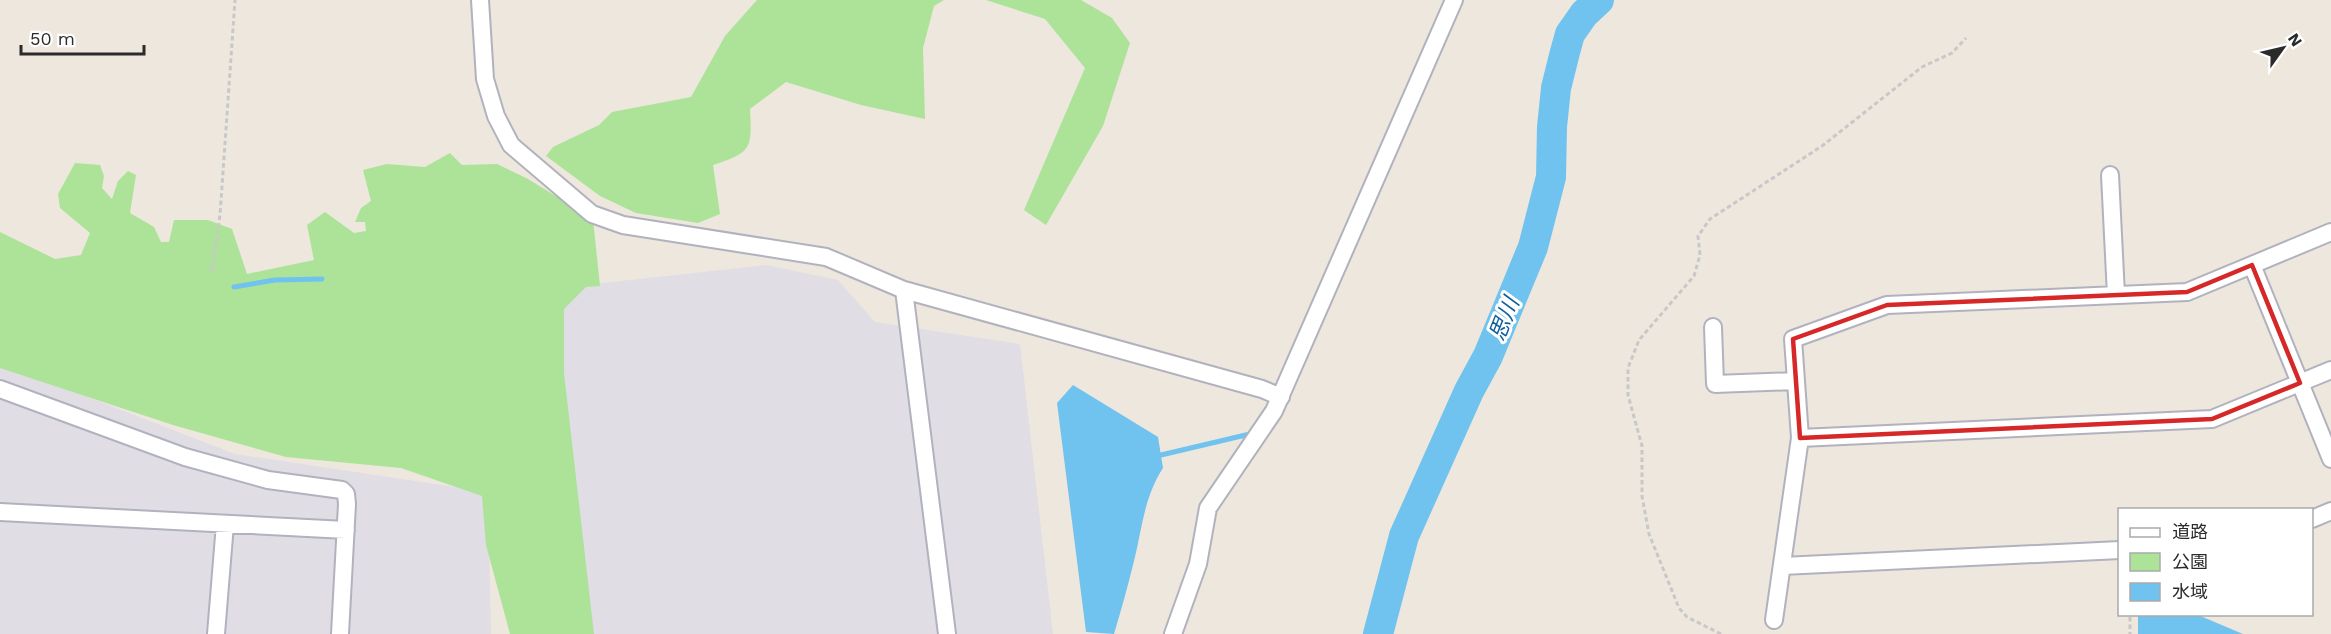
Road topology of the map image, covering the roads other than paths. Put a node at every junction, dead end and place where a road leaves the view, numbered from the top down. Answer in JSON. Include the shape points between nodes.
{"nodes":[{"id":1,"x":480,"y":0,"type":"edge"},
{"id":2,"x":1454,"y":0,"type":"edge"},
{"id":3,"x":2110,"y":175,"type":"dead end"},
{"id":4,"x":2331,"y":232,"type":"edge"},
{"id":5,"x":2252,"y":265,"type":"junction"},
{"id":6,"x":904,"y":290,"type":"junction"},
{"id":7,"x":2116,"y":295,"type":"junction"},
{"id":8,"x":1713,"y":327,"type":"dead end"},
{"id":9,"x":2331,"y":370,"type":"edge"},
{"id":10,"x":1796,"y":381,"type":"junction"},
{"id":11,"x":2300,"y":383,"type":"junction"},
{"id":12,"x":0,"y":389,"type":"edge"},
{"id":13,"x":1281,"y":397,"type":"junction"},
{"id":14,"x":1800,"y":438,"type":"junction"},
{"id":15,"x":2331,"y":459,"type":"edge"},
{"id":16,"x":2331,"y":511,"type":"edge"},
{"id":17,"x":0,"y":512,"type":"edge"},
{"id":18,"x":2313,"y":519,"type":"edge"},
{"id":19,"x":225,"y":524,"type":"junction"},
{"id":20,"x":346,"y":530,"type":"junction"},
{"id":21,"x":2118,"y":550,"type":"edge"},
{"id":22,"x":1782,"y":566,"type":"junction"},
{"id":23,"x":1774,"y":620,"type":"dead end"},
{"id":24,"x":216,"y":634,"type":"edge"},
{"id":25,"x":340,"y":634,"type":"edge"},
{"id":26,"x":947,"y":634,"type":"edge"},
{"id":27,"x":1173,"y":634,"type":"edge"}],
"edges":[{"from":1,"to":6,"type":"street","via":[[485,80],[496,116],[511,145],[592,214],[623,225],[826,257]]},
{"from":2,"to":13,"type":"street"},
{"from":3,"to":7,"type":"street"},
{"from":4,"to":5,"type":"street"},
{"from":5,"to":7,"type":"street","via":[[2187,292]]},
{"from":5,"to":11,"type":"street"},
{"from":6,"to":13,"type":"street"},
{"from":6,"to":26,"type":"street"},
{"from":7,"to":10,"type":"street","via":[[1887,305],[1793,339]]},
{"from":8,"to":10,"type":"street","via":[[1715,384]]},
{"from":9,"to":11,"type":"street"},
{"from":10,"to":14,"type":"street"},
{"from":11,"to":14,"type":"street","via":[[2212,419]]},
{"from":11,"to":15,"type":"street"},
{"from":12,"to":20,"type":"street","via":[[185,457],[268,480],[336,488],[346,494]]},
{"from":13,"to":27,"type":"street","via":[[1208,508],[1198,564]]},
{"from":14,"to":22,"type":"street"},
{"from":16,"to":18,"type":"street"},
{"from":17,"to":19,"type":"street"},
{"from":19,"to":20,"type":"street"},
{"from":19,"to":24,"type":"street"},
{"from":20,"to":25,"type":"street"},
{"from":21,"to":22,"type":"street"},
{"from":22,"to":23,"type":"street"}]}
